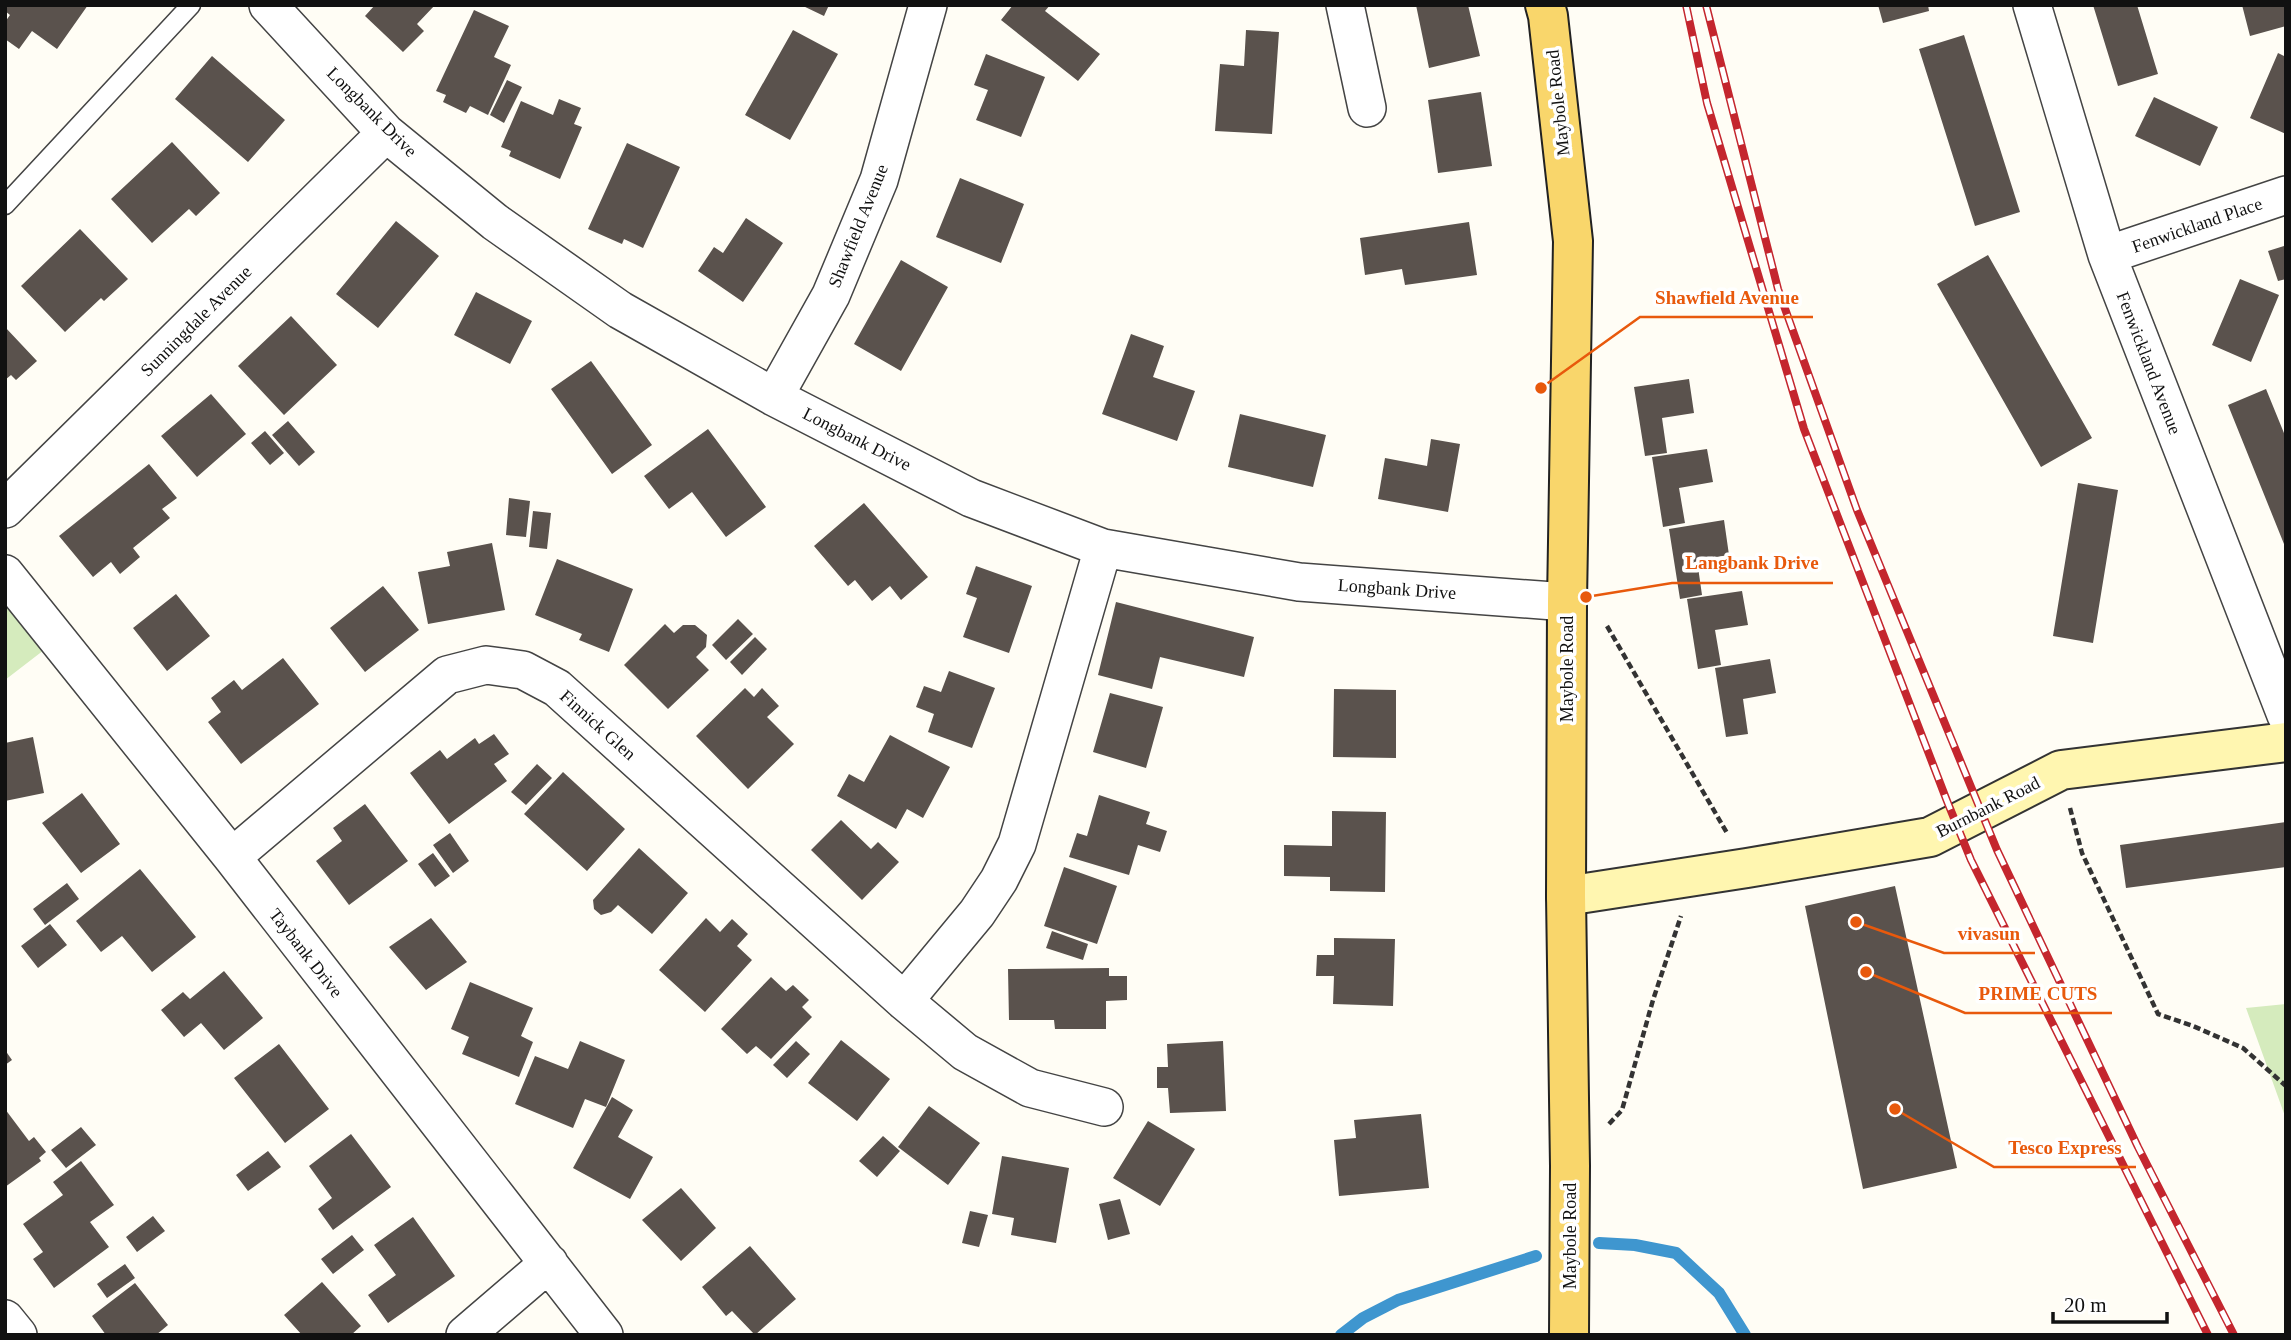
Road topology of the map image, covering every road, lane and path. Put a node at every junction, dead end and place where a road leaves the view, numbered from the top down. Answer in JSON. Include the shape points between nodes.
{"nodes":[{"id":1,"x":191,"y":5,"type":"edge"},
{"id":2,"x":928,"y":5,"type":"edge"},
{"id":3,"x":1345,"y":5,"type":"edge"},
{"id":4,"x":1545,"y":5,"type":"edge"},
{"id":5,"x":2032,"y":5,"type":"edge"},
{"id":6,"x":279,"y":9,"type":"edge"},
{"id":7,"x":1367,"y":107,"type":"dead end"},
{"id":8,"x":386,"y":133,"type":"junction"},
{"id":9,"x":2286,"y":195,"type":"edge"},
{"id":10,"x":5,"y":205,"type":"edge"},
{"id":11,"x":2108,"y":255,"type":"junction"},
{"id":12,"x":774,"y":397,"type":"junction"},
{"id":13,"x":5,"y":509,"type":"edge"},
{"id":14,"x":1103,"y":548,"type":"junction"},
{"id":15,"x":5,"y":574,"type":"edge"},
{"id":16,"x":1567,"y":602,"type":"junction"},
{"id":17,"x":2286,"y":715,"type":"edge"},
{"id":18,"x":2286,"y":742,"type":"edge"},
{"id":19,"x":2061,"y":770,"type":"junction"},
{"id":20,"x":232,"y":857,"type":"junction"},
{"id":21,"x":1729,"y":871,"type":"junction"},
{"id":22,"x":1566,"y":896,"type":"junction"},
{"id":23,"x":904,"y":1001,"type":"junction"},
{"id":24,"x":2286,"y":1086,"type":"edge"},
{"id":25,"x":1104,"y":1107,"type":"dead end"},
{"id":26,"x":1570,"y":1166,"type":"junction"},
{"id":27,"x":549,"y":1263,"type":"junction"},
{"id":28,"x":5,"y":1319,"type":"edge"},
{"id":29,"x":18,"y":1335,"type":"edge"},
{"id":30,"x":465,"y":1335,"type":"edge"},
{"id":31,"x":604,"y":1335,"type":"edge"},
{"id":32,"x":1569,"y":1335,"type":"edge"}],
"edges":[{"from":1,"to":10,"type":"lane"},
{"from":2,"to":12,"type":"street","name":"Shawfield Avenue","via":[[879,180],[831,295]]},
{"from":3,"to":7,"type":"street"},
{"from":4,"to":16,"type":"main road","name":"Maybole Road","via":[[1573,241]]},
{"from":5,"to":11,"type":"street","name":"Fenwickland Avenue"},
{"from":6,"to":8,"type":"street","name":"Longbank Drive"},
{"from":8,"to":12,"type":"street","name":"Longbank Drive","via":[[495,222],[620,310]]},
{"from":8,"to":13,"type":"street","name":"Sunningdale Avenue"},
{"from":9,"to":11,"type":"street","name":"Fenwickland Place"},
{"from":11,"to":17,"type":"street","name":"Fenwickland Avenue"},
{"from":12,"to":14,"type":"street","name":"Longbank Drive","via":[[971,498]]},
{"from":14,"to":16,"type":"street","name":"Longbank Drive","via":[[1299,582]]},
{"from":14,"to":23,"type":"street","via":[[1017,844],[977,913]]},
{"from":15,"to":20,"type":"street","name":"Taybank Drive"},
{"from":16,"to":21,"type":"path","via":[[1606,624]]},
{"from":16,"to":22,"type":"main road","name":"Maybole Road"},
{"from":18,"to":19,"type":"street","name":"Burnbank Road"},
{"from":19,"to":21,"type":"street","name":"Burnbank Road","via":[[1930,836]]},
{"from":19,"to":24,"type":"path","via":[[2082,853],[2158,1014],[2243,1048]]},
{"from":20,"to":23,"type":"street","name":"Finnick Glen","via":[[447,675],[486,665],[523,670],[556,688]]},
{"from":20,"to":27,"type":"street","name":"Taybank Drive"},
{"from":21,"to":22,"type":"street","name":"Burnbank Road"},
{"from":21,"to":26,"type":"path","via":[[1680,918],[1622,1110]]},
{"from":22,"to":26,"type":"main road","name":"Maybole Road"},
{"from":23,"to":25,"type":"street","name":"Finnick Glen","via":[[965,1052],[1030,1088]]},
{"from":26,"to":32,"type":"main road","name":"Maybole Road"},
{"from":27,"to":30,"type":"street"},
{"from":27,"to":31,"type":"street","name":"Taybank Drive"},
{"from":28,"to":29,"type":"street"}]}
